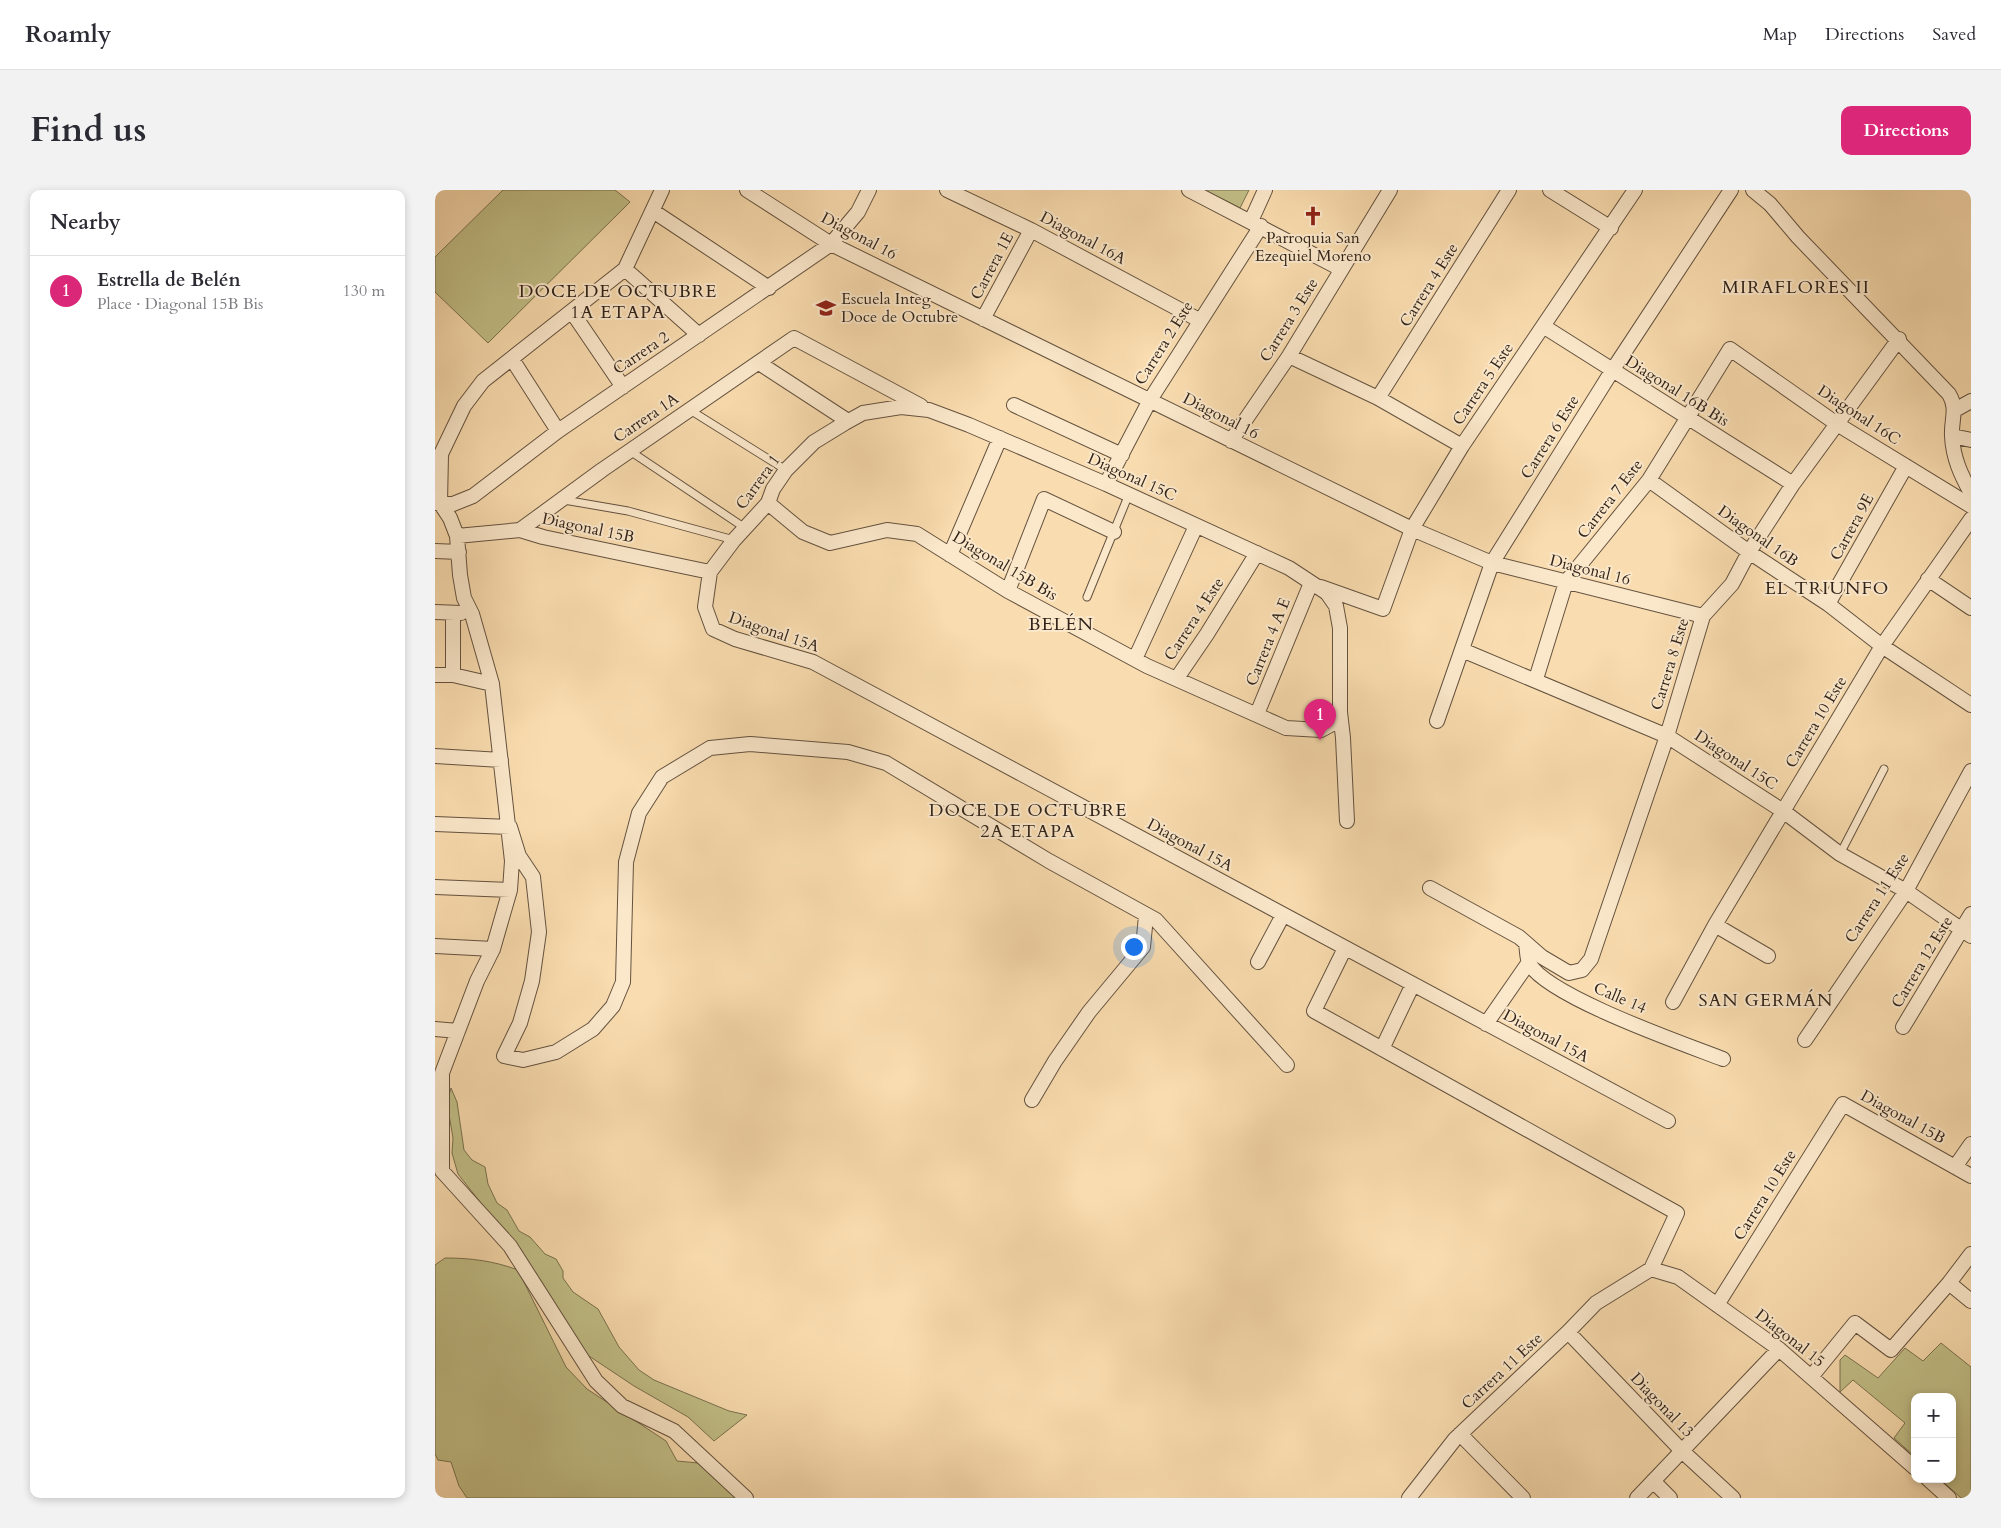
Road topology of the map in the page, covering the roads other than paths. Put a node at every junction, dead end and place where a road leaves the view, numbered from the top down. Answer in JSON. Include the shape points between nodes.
{"nodes":[{"id":1,"x":662,"y":190,"type":"edge"},
{"id":2,"x":747,"y":190,"type":"edge"},
{"id":3,"x":869,"y":190,"type":"edge"},
{"id":4,"x":947,"y":190,"type":"edge"},
{"id":5,"x":1189,"y":190,"type":"edge"},
{"id":6,"x":1265,"y":190,"type":"edge"},
{"id":7,"x":1389,"y":190,"type":"edge"},
{"id":8,"x":1509,"y":190,"type":"edge"},
{"id":9,"x":1550,"y":190,"type":"edge"},
{"id":10,"x":1635,"y":190,"type":"edge"},
{"id":11,"x":1731,"y":190,"type":"edge"},
{"id":12,"x":1753,"y":190,"type":"edge"},
{"id":13,"x":975,"y":196,"type":"edge"},
{"id":14,"x":653,"y":211,"type":"junction"},
{"id":15,"x":1256,"y":224,"type":"junction"},
{"id":16,"x":1611,"y":228,"type":"junction"},
{"id":17,"x":1031,"y":230,"type":"junction"},
{"id":18,"x":831,"y":244,"type":"junction"},
{"id":19,"x":625,"y":269,"type":"junction"},
{"id":20,"x":1341,"y":269,"type":"junction"},
{"id":21,"x":769,"y":288,"type":"junction"},
{"id":22,"x":572,"y":312,"type":"junction"},
{"id":23,"x":983,"y":319,"type":"junction"},
{"id":24,"x":1199,"y":320,"type":"junction"},
{"id":25,"x":1543,"y":326,"type":"junction"},
{"id":26,"x":699,"y":335,"type":"junction"},
{"id":27,"x":794,"y":338,"type":"joint"},
{"id":28,"x":1899,"y":339,"type":"junction"},
{"id":29,"x":1730,"y":349,"type":"joint"},
{"id":30,"x":1289,"y":356,"type":"junction"},
{"id":31,"x":511,"y":359,"type":"junction"},
{"id":32,"x":759,"y":363,"type":"junction"},
{"id":33,"x":1611,"y":370,"type":"junction"},
{"id":34,"x":623,"y":387,"type":"junction"},
{"id":35,"x":1378,"y":398,"type":"junction"},
{"id":36,"x":1150,"y":400,"type":"junction"},
{"id":37,"x":1971,"y":401,"type":"edge"},
{"id":38,"x":1014,"y":405,"type":"dead end"},
{"id":39,"x":689,"y":410,"type":"junction"},
{"id":40,"x":929,"y":410,"type":"junction"},
{"id":41,"x":1955,"y":410,"type":"junction"},
{"id":42,"x":1687,"y":419,"type":"junction"},
{"id":43,"x":847,"y":422,"type":"junction"},
{"id":44,"x":1837,"y":424,"type":"junction"},
{"id":45,"x":558,"y":431,"type":"junction"},
{"id":46,"x":1952,"y":436,"type":"junction"},
{"id":47,"x":1000,"y":438,"type":"junction"},
{"id":48,"x":1971,"y":440,"type":"edge"},
{"id":49,"x":1231,"y":441,"type":"junction"},
{"id":50,"x":1463,"y":446,"type":"junction"},
{"id":51,"x":630,"y":450,"type":"junction"},
{"id":52,"x":1122,"y":455,"type":"junction"},
{"id":53,"x":1906,"y":466,"type":"junction"},
{"id":54,"x":786,"y":470,"type":"junction"},
{"id":55,"x":1649,"y":480,"type":"junction"},
{"id":56,"x":1106,"y":484,"type":"junction"},
{"id":57,"x":1793,"y":484,"type":"junction"},
{"id":58,"x":1971,"y":493,"type":"edge"},
{"id":59,"x":1129,"y":494,"type":"junction"},
{"id":60,"x":562,"y":499,"type":"junction"},
{"id":61,"x":437,"y":503,"type":"edge"},
{"id":62,"x":768,"y":504,"type":"junction"},
{"id":63,"x":1971,"y":506,"type":"edge"},
{"id":64,"x":1971,"y":519,"type":"edge"},
{"id":65,"x":1197,"y":526,"type":"junction"},
{"id":66,"x":745,"y":528,"type":"junction"},
{"id":67,"x":1412,"y":528,"type":"junction"},
{"id":68,"x":520,"y":530,"type":"junction"},
{"id":69,"x":1114,"y":532,"type":"junction"},
{"id":70,"x":457,"y":536,"type":"junction"},
{"id":71,"x":734,"y":540,"type":"junction"},
{"id":72,"x":435,"y":551,"type":"edge"},
{"id":73,"x":459,"y":552,"type":"junction"},
{"id":74,"x":1749,"y":552,"type":"junction"},
{"id":75,"x":1257,"y":553,"type":"junction"},
{"id":76,"x":950,"y":555,"type":"junction"},
{"id":77,"x":1492,"y":563,"type":"junction"},
{"id":78,"x":710,"y":572,"type":"junction"},
{"id":79,"x":1928,"y":579,"type":"junction"},
{"id":80,"x":1566,"y":582,"type":"junction"},
{"id":81,"x":1313,"y":584,"type":"junction"},
{"id":82,"x":1008,"y":590,"type":"junction"},
{"id":83,"x":1087,"y":597,"type":"dead end"},
{"id":84,"x":1828,"y":604,"type":"junction"},
{"id":85,"x":1971,"y":608,"type":"edge"},
{"id":86,"x":1383,"y":609,"type":"joint"},
{"id":87,"x":435,"y":612,"type":"edge"},
{"id":88,"x":453,"y":612,"type":"junction"},
{"id":89,"x":472,"y":614,"type":"junction"},
{"id":90,"x":1703,"y":616,"type":"junction"},
{"id":91,"x":1882,"y":646,"type":"junction"},
{"id":92,"x":1462,"y":650,"type":"junction"},
{"id":93,"x":1135,"y":659,"type":"junction"},
{"id":94,"x":435,"y":674,"type":"edge"},
{"id":95,"x":453,"y":675,"type":"junction"},
{"id":96,"x":1177,"y":678,"type":"junction"},
{"id":97,"x":1537,"y":679,"type":"junction"},
{"id":98,"x":492,"y":684,"type":"junction"},
{"id":99,"x":1971,"y":705,"type":"edge"},
{"id":100,"x":1257,"y":714,"type":"junction"},
{"id":101,"x":1337,"y":717,"type":"junction"},
{"id":102,"x":1437,"y":721,"type":"dead end"},
{"id":103,"x":1667,"y":736,"type":"junction"},
{"id":104,"x":435,"y":756,"type":"edge"},
{"id":105,"x":501,"y":760,"type":"junction"},
{"id":106,"x":1884,"y":769,"type":"dead end"},
{"id":107,"x":1971,"y":771,"type":"edge"},
{"id":108,"x":1783,"y":811,"type":"junction"},
{"id":109,"x":1347,"y":821,"type":"dead end"},
{"id":110,"x":435,"y":824,"type":"edge"},
{"id":111,"x":510,"y":826,"type":"junction"},
{"id":112,"x":1840,"y":854,"type":"junction"},
{"id":113,"x":435,"y":887,"type":"edge"},
{"id":114,"x":1430,"y":888,"type":"dead end"},
{"id":115,"x":510,"y":890,"type":"junction"},
{"id":116,"x":1905,"y":891,"type":"junction"},
{"id":117,"x":1971,"y":914,"type":"edge"},
{"id":118,"x":1283,"y":915,"type":"junction"},
{"id":119,"x":1146,"y":916,"type":"junction"},
{"id":120,"x":1715,"y":926,"type":"junction"},
{"id":121,"x":1966,"y":933,"type":"edge"},
{"id":122,"x":1526,"y":944,"type":"junction"},
{"id":123,"x":435,"y":946,"type":"edge"},
{"id":124,"x":1345,"y":948,"type":"junction"},
{"id":125,"x":493,"y":949,"type":"junction"},
{"id":126,"x":1769,"y":956,"type":"dead end"},
{"id":127,"x":1258,"y":962,"type":"dead end"},
{"id":128,"x":1529,"y":962,"type":"junction"},
{"id":129,"x":1413,"y":984,"type":"junction"},
{"id":130,"x":1673,"y":1002,"type":"dead end"},
{"id":131,"x":1486,"y":1024,"type":"junction"},
{"id":132,"x":1903,"y":1028,"type":"dead end"},
{"id":133,"x":435,"y":1029,"type":"edge"},
{"id":134,"x":458,"y":1031,"type":"junction"},
{"id":135,"x":1805,"y":1040,"type":"dead end"},
{"id":136,"x":1382,"y":1049,"type":"junction"},
{"id":137,"x":1723,"y":1059,"type":"dead end"},
{"id":138,"x":1287,"y":1065,"type":"dead end"},
{"id":139,"x":1032,"y":1100,"type":"dead end"},
{"id":140,"x":1843,"y":1104,"type":"joint"},
{"id":141,"x":1668,"y":1121,"type":"dead end"},
{"id":142,"x":1971,"y":1144,"type":"edge"},
{"id":143,"x":1955,"y":1167,"type":"junction"},
{"id":144,"x":439,"y":1171,"type":"edge"},
{"id":145,"x":1971,"y":1176,"type":"edge"},
{"id":146,"x":1971,"y":1254,"type":"edge"},
{"id":147,"x":1651,"y":1268,"type":"junction"},
{"id":148,"x":1949,"y":1283,"type":"junction"},
{"id":149,"x":1971,"y":1301,"type":"edge"},
{"id":150,"x":1717,"y":1305,"type":"junction"},
{"id":151,"x":1568,"y":1332,"type":"junction"},
{"id":152,"x":1779,"y":1349,"type":"junction"},
{"id":153,"x":1811,"y":1377,"type":"junction"},
{"id":154,"x":1460,"y":1434,"type":"junction"},
{"id":155,"x":1682,"y":1451,"type":"junction"},
{"id":156,"x":1911,"y":1464,"type":"edge"},
{"id":157,"x":1653,"y":1481,"type":"junction"},
{"id":158,"x":1932,"y":1483,"type":"edge"},
{"id":159,"x":746,"y":1498,"type":"edge"},
{"id":160,"x":1409,"y":1498,"type":"edge"},
{"id":161,"x":1523,"y":1498,"type":"edge"},
{"id":162,"x":1637,"y":1498,"type":"edge"},
{"id":163,"x":1670,"y":1498,"type":"edge"},
{"id":164,"x":1733,"y":1498,"type":"edge"},
{"id":165,"x":1949,"y":1498,"type":"edge"}],
"edges":[{"from":1,"to":14,"type":"street"},
{"from":2,"to":18,"type":"street","name":"Diagonal 16"},
{"from":3,"to":18,"type":"street","name":"Carrera 2","via":[[858,212]]},
{"from":4,"to":13,"type":"street","name":"Diagonal 16A"},
{"from":5,"to":15,"type":"street"},
{"from":6,"to":15,"type":"street","name":"Carrera 2 Este"},
{"from":7,"to":20,"type":"street","name":"Carrera 3 Este"},
{"from":8,"to":35,"type":"street","name":"Carrera 4 Este"},
{"from":9,"to":16,"type":"street"},
{"from":10,"to":16,"type":"street","name":"Carrera 5 Este"},
{"from":11,"to":33,"type":"street","name":"Carrera 6 Este"},
{"from":12,"to":28,"type":"street"},
{"from":13,"to":17,"type":"street","name":"Diagonal 16A"},
{"from":14,"to":19,"type":"street"},
{"from":14,"to":21,"type":"street"},
{"from":15,"to":20,"type":"street"},
{"from":15,"to":24,"type":"street","name":"Carrera 2 Este"},
{"from":16,"to":25,"type":"street","name":"Carrera 5 Este"},
{"from":17,"to":23,"type":"street","name":"Carrera 1E"},
{"from":17,"to":24,"type":"street","name":"Diagonal 16A"},
{"from":18,"to":21,"type":"street","name":"Carrera 2"},
{"from":18,"to":23,"type":"street","name":"Diagonal 16"},
{"from":19,"to":22,"type":"street"},
{"from":19,"to":26,"type":"street"},
{"from":20,"to":30,"type":"street","name":"Carrera 3 Este"},
{"from":21,"to":26,"type":"street","name":"Carrera 2"},
{"from":22,"to":31,"type":"street"},
{"from":22,"to":34,"type":"street"},
{"from":23,"to":36,"type":"street","name":"Diagonal 16"},
{"from":24,"to":36,"type":"street","name":"Carrera 2 Este"},
{"from":25,"to":33,"type":"street","name":"Diagonal 16B Bis"},
{"from":25,"to":50,"type":"street","name":"Carrera 5 Este"},
{"from":26,"to":34,"type":"street","name":"Carrera 2"},
{"from":27,"to":32,"type":"street","name":"Carrera 1A"},
{"from":27,"to":40,"type":"street","name":"Diagonal 15C"},
{"from":28,"to":41,"type":"street","via":[[1949,394]]},
{"from":28,"to":44,"type":"street","name":"Carrera 8 Este"},
{"from":29,"to":42,"type":"street","name":"Carrera 7 Este"},
{"from":29,"to":44,"type":"street","name":"Diagonal 16C"},
{"from":30,"to":35,"type":"street"},
{"from":30,"to":49,"type":"street","name":"Carrera 3 Este"},
{"from":31,"to":45,"type":"street"},
{"from":31,"to":61,"type":"street","via":[[483,381],[464,406],[441,454]]},
{"from":32,"to":39,"type":"street","name":"Carrera 1A"},
{"from":32,"to":43,"type":"street"},
{"from":33,"to":42,"type":"street","name":"Diagonal 16B Bis"},
{"from":33,"to":77,"type":"street","name":"Carrera 6 Este"},
{"from":34,"to":45,"type":"street","name":"Carrera 2"},
{"from":35,"to":50,"type":"street"},
{"from":36,"to":49,"type":"street","name":"Diagonal 16"},
{"from":36,"to":52,"type":"street","name":"Carrera 2 Este"},
{"from":37,"to":41,"type":"street"},
{"from":38,"to":52,"type":"street"},
{"from":39,"to":51,"type":"street","name":"Carrera 1A"},
{"from":39,"to":54,"type":"lane"},
{"from":40,"to":43,"type":"street","name":"Diagonal 15C","via":[[882,408]]},
{"from":40,"to":47,"type":"street","name":"Diagonal 15C"},
{"from":41,"to":46,"type":"street"},
{"from":42,"to":55,"type":"street","name":"Carrera 7 Este"},
{"from":42,"to":57,"type":"street","name":"Diagonal 16B Bis"},
{"from":43,"to":54,"type":"street","name":"Carrera 1","via":[[814,442]]},
{"from":44,"to":53,"type":"street","name":"Diagonal 16C"},
{"from":44,"to":57,"type":"street","name":"Carrera 8 Este"},
{"from":45,"to":61,"type":"street","name":"Carrera 2","via":[[473,496],[453,504]]},
{"from":46,"to":48,"type":"street"},
{"from":46,"to":58,"type":"street","via":[[1957,468]]},
{"from":47,"to":56,"type":"street","name":"Diagonal 15C"},
{"from":47,"to":76,"type":"street"},
{"from":49,"to":67,"type":"street","name":"Diagonal 16"},
{"from":50,"to":67,"type":"street","name":"Carrera 5 Este"},
{"from":51,"to":60,"type":"street","name":"Carrera 1A"},
{"from":51,"to":66,"type":"lane"},
{"from":52,"to":56,"type":"street","name":"Carrera 2 Este"},
{"from":53,"to":63,"type":"street","name":"Diagonal 16C"},
{"from":53,"to":84,"type":"street","name":"Carrera 9E"},
{"from":54,"to":62,"type":"street","name":"Carrera 1","via":[[773,489]]},
{"from":55,"to":74,"type":"street","name":"Diagonal 16B"},
{"from":55,"to":80,"type":"street","name":"Carrera 7 Este"},
{"from":56,"to":59,"type":"street","name":"Diagonal 15C"},
{"from":57,"to":74,"type":"street","name":"Carrera 8 Este"},
{"from":59,"to":65,"type":"street","name":"Diagonal 15C"},
{"from":59,"to":69,"type":"lane"},
{"from":60,"to":68,"type":"street","name":"Carrera 1A"},
{"from":60,"to":71,"type":"lane","via":[[627,511]]},
{"from":61,"to":70,"type":"street","via":[[450,518]]},
{"from":62,"to":66,"type":"street","name":"Carrera 1"},
{"from":62,"to":76,"type":"street","name":"Diagonal 15B Bis","via":[[803,532],[830,543],[887,530],[903,531],[917,534]]},
{"from":64,"to":79,"type":"street","name":"Carrera 10 Este"},
{"from":65,"to":75,"type":"street","name":"Diagonal 15C"},
{"from":65,"to":93,"type":"street"},
{"from":66,"to":71,"type":"street","name":"Carrera 1"},
{"from":67,"to":77,"type":"street","name":"Diagonal 16"},
{"from":67,"to":86,"type":"street","name":"Carrera 5 Este"},
{"from":68,"to":70,"type":"street","name":"Diagonal 15B"},
{"from":68,"to":78,"type":"street","name":"Diagonal 15B"},
{"from":69,"to":82,"type":"street","via":[[1044,499]]},
{"from":69,"to":83,"type":"lane"},
{"from":70,"to":73,"type":"street"},
{"from":71,"to":78,"type":"street","name":"Carrera 1"},
{"from":72,"to":73,"type":"street"},
{"from":73,"to":89,"type":"street","via":[[459,575],[464,598]]},
{"from":74,"to":84,"type":"street","name":"Diagonal 16B"},
{"from":74,"to":90,"type":"street","name":"Carrera 8 Este","via":[[1732,584]]},
{"from":75,"to":81,"type":"street","name":"Diagonal 15C"},
{"from":75,"to":96,"type":"street","name":"Carrera 4 Este"},
{"from":76,"to":82,"type":"street","name":"Diagonal 15B Bis"},
{"from":77,"to":80,"type":"street","name":"Diagonal 16"},
{"from":77,"to":92,"type":"street","name":"Carrera 6 Este"},
{"from":78,"to":118,"type":"street","name":"Diagonal 15A","via":[[705,607],[713,629],[735,639],[813,662]]},
{"from":79,"to":85,"type":"street"},
{"from":79,"to":91,"type":"street","name":"Carrera 10 Este"},
{"from":80,"to":90,"type":"street","name":"Diagonal 16"},
{"from":80,"to":97,"type":"street","name":"Carrera 7 Este"},
{"from":81,"to":86,"type":"street","name":"Diagonal 15C"},
{"from":81,"to":100,"type":"street","name":"Carrera 4 A E"},
{"from":81,"to":101,"type":"street","name":"Diagonal 15C","via":[[1327,593],[1336,606],[1340,628],[1342,659]]},
{"from":82,"to":93,"type":"street","name":"Diagonal 15B Bis"},
{"from":84,"to":91,"type":"street","name":"Diagonal 16B"},
{"from":87,"to":88,"type":"street"},
{"from":88,"to":89,"type":"street"},
{"from":88,"to":95,"type":"street"},
{"from":89,"to":98,"type":"street"},
{"from":90,"to":103,"type":"street","name":"Carrera 8 Este"},
{"from":91,"to":99,"type":"street","name":"Diagonal 16B"},
{"from":91,"to":108,"type":"street","name":"Carrera 10 Este"},
{"from":92,"to":97,"type":"street","name":"Diagonal 15C"},
{"from":92,"to":102,"type":"street","name":"Carrera 6 Este"},
{"from":93,"to":96,"type":"street","name":"Diagonal 15B Bis"},
{"from":94,"to":95,"type":"street"},
{"from":95,"to":98,"type":"street"},
{"from":96,"to":100,"type":"street","name":"Diagonal 15B Bis"},
{"from":97,"to":103,"type":"street","name":"Diagonal 15C"},
{"from":98,"to":105,"type":"street"},
{"from":100,"to":101,"type":"street","name":"Diagonal 15B Bis","via":[[1286,728],[1306,730],[1321,730]]},
{"from":101,"to":109,"type":"street","via":[[1343,738]]},
{"from":103,"to":108,"type":"street","name":"Diagonal 15C"},
{"from":103,"to":122,"type":"street","name":"Carrera 8 Este","via":[[1591,959],[1582,970],[1569,973]]},
{"from":104,"to":105,"type":"street"},
{"from":105,"to":111,"type":"street"},
{"from":106,"to":112,"type":"lane"},
{"from":107,"to":116,"type":"street","name":"Carrera 11 Este"},
{"from":108,"to":112,"type":"street","name":"Diagonal 15C"},
{"from":108,"to":120,"type":"street","name":"Carrera 10 Este"},
{"from":110,"to":111,"type":"street"},
{"from":111,"to":115,"type":"street"},
{"from":111,"to":119,"type":"street","via":[[519,856],[533,877],[539,932],[532,981],[520,1023],[504,1056],[523,1060],[556,1052],[593,1029],[613,1006],[623,982],[626,862],[639,812],[662,777],[710,748],[750,744],[847,752],[886,763]]},
{"from":112,"to":116,"type":"street","name":"Diagonal 15C"},
{"from":113,"to":115,"type":"street"},
{"from":114,"to":122,"type":"street","via":[[1519,937]]},
{"from":115,"to":125,"type":"street"},
{"from":116,"to":121,"type":"street","name":"Diagonal 15C"},
{"from":116,"to":135,"type":"street","name":"Carrera 11 Este"},
{"from":117,"to":121,"type":"street","name":"Carrera 12 Este"},
{"from":118,"to":124,"type":"street","name":"Diagonal 15A"},
{"from":118,"to":127,"type":"street"},
{"from":119,"to":138,"type":"street","via":[[1156,920]]},
{"from":119,"to":139,"type":"street","via":[[1143,947],[1089,1012]]},
{"from":120,"to":126,"type":"street"},
{"from":120,"to":130,"type":"street","name":"Carrera 10 Este"},
{"from":121,"to":132,"type":"street","name":"Carrera 12 Este"},
{"from":122,"to":128,"type":"street"},
{"from":123,"to":125,"type":"street"},
{"from":124,"to":129,"type":"street","name":"Diagonal 15A"},
{"from":124,"to":136,"type":"street","via":[[1314,1011]]},
{"from":125,"to":134,"type":"street"},
{"from":128,"to":131,"type":"street"},
{"from":128,"to":137,"type":"street","name":"Calle 14","via":[[1543,979],[1589,1005]]},
{"from":129,"to":131,"type":"street","name":"Diagonal 15A"},
{"from":129,"to":136,"type":"street"},
{"from":131,"to":141,"type":"street","name":"Diagonal 15A"},
{"from":133,"to":134,"type":"street"},
{"from":134,"to":144,"type":"street","via":[[442,1073]]},
{"from":136,"to":147,"type":"street","via":[[1677,1213]]},
{"from":140,"to":143,"type":"street","name":"Diagonal 15B"},
{"from":140,"to":150,"type":"street","name":"Carrera 10 Este"},
{"from":142,"to":143,"type":"street"},
{"from":143,"to":145,"type":"street","name":"Diagonal 15B"},
{"from":144,"to":159,"type":"street","via":[[510,1246],[596,1382],[622,1406],[673,1431]]},
{"from":146,"to":148,"type":"street"},
{"from":147,"to":150,"type":"street","name":"Diagonal 15","via":[[1678,1278]]},
{"from":147,"to":151,"type":"street","name":"Carrera 11 Este","via":[[1596,1303]]},
{"from":148,"to":149,"type":"street"},
{"from":148,"to":153,"type":"street","via":[[1891,1350],[1855,1323]]},
{"from":150,"to":152,"type":"street","name":"Diagonal 15"},
{"from":151,"to":154,"type":"street","name":"Carrera 11 Este"},
{"from":151,"to":155,"type":"street","name":"Diagonal 13"},
{"from":152,"to":153,"type":"street","name":"Diagonal 15"},
{"from":152,"to":155,"type":"street"},
{"from":153,"to":156,"type":"street","name":"Diagonal 15"},
{"from":154,"to":160,"type":"street","name":"Carrera 11 Este"},
{"from":154,"to":161,"type":"street"},
{"from":155,"to":157,"type":"street"},
{"from":155,"to":164,"type":"street","name":"Diagonal 13"},
{"from":157,"to":162,"type":"street"},
{"from":157,"to":163,"type":"street"},
{"from":158,"to":165,"type":"street"}]}
